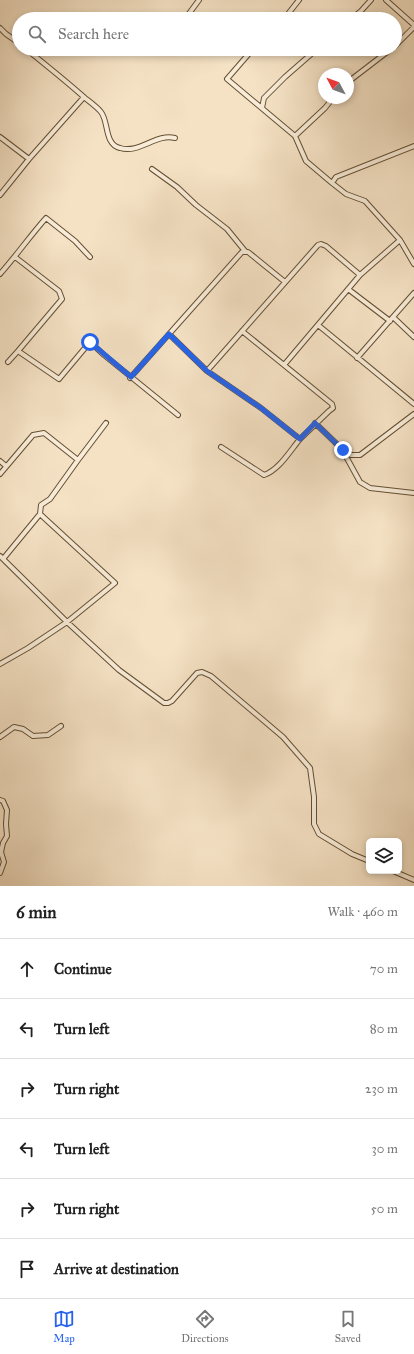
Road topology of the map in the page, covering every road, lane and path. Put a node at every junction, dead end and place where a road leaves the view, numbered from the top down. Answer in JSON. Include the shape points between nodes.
{"nodes":[{"id":1,"x":199,"y":0,"type":"edge"},
{"id":2,"x":299,"y":0,"type":"edge"},
{"id":3,"x":371,"y":0,"type":"edge"},
{"id":4,"x":386,"y":0,"type":"edge"},
{"id":5,"x":190,"y":12,"type":"edge"},
{"id":6,"x":290,"y":12,"type":"edge"},
{"id":7,"x":360,"y":12,"type":"edge"},
{"id":8,"x":399,"y":12,"type":"edge"},
{"id":9,"x":402,"y":15,"type":"edge"},
{"id":10,"x":414,"y":26,"type":"edge"},
{"id":11,"x":0,"y":28,"type":"edge"},
{"id":12,"x":12,"y":38,"type":"edge"},
{"id":13,"x":402,"y":39,"type":"edge"},
{"id":14,"x":34,"y":56,"type":"edge"},
{"id":15,"x":247,"y":56,"type":"edge"},
{"id":16,"x":309,"y":56,"type":"edge"},
{"id":17,"x":382,"y":56,"type":"edge"},
{"id":18,"x":354,"y":77,"type":"edge"},
{"id":19,"x":84,"y":97,"type":"junction"},
{"id":20,"x":328,"y":104,"type":"edge"},
{"id":21,"x":262,"y":108,"type":"junction"},
{"id":22,"x":295,"y":136,"type":"junction"},
{"id":23,"x":0,"y":137,"type":"edge"},
{"id":24,"x":175,"y":138,"type":"dead end"},
{"id":25,"x":414,"y":146,"type":"edge"},
{"id":26,"x":29,"y":159,"type":"junction"},
{"id":27,"x":152,"y":169,"type":"dead end"},
{"id":28,"x":332,"y":183,"type":"junction"},
{"id":29,"x":0,"y":195,"type":"edge"},
{"id":30,"x":400,"y":240,"type":"junction"},
{"id":31,"x":245,"y":252,"type":"junction"},
{"id":32,"x":15,"y":257,"type":"junction"},
{"id":33,"x":90,"y":257,"type":"dead end"},
{"id":34,"x":414,"y":264,"type":"edge"},
{"id":35,"x":0,"y":274,"type":"edge"},
{"id":36,"x":360,"y":275,"type":"junction"},
{"id":37,"x":285,"y":282,"type":"junction"},
{"id":38,"x":348,"y":289,"type":"junction"},
{"id":39,"x":414,"y":293,"type":"edge"},
{"id":40,"x":391,"y":319,"type":"junction"},
{"id":41,"x":318,"y":325,"type":"junction"},
{"id":42,"x":242,"y":330,"type":"junction"},
{"id":43,"x":169,"y":334,"type":"junction"},
{"id":44,"x":414,"y":337,"type":"edge"},
{"id":45,"x":18,"y":351,"type":"junction"},
{"id":46,"x":357,"y":358,"type":"junction"},
{"id":47,"x":8,"y":362,"type":"dead end"},
{"id":48,"x":284,"y":365,"type":"junction"},
{"id":49,"x":207,"y":371,"type":"junction"},
{"id":50,"x":131,"y":378,"type":"junction"},
{"id":51,"x":414,"y":404,"type":"edge"},
{"id":52,"x":414,"y":414,"type":"edge"},
{"id":53,"x":178,"y":415,"type":"dead end"},
{"id":54,"x":106,"y":423,"type":"dead end"},
{"id":55,"x":315,"y":423,"type":"junction"},
{"id":56,"x":300,"y":439,"type":"junction"},
{"id":57,"x":220,"y":447,"type":"dead end"},
{"id":58,"x":343,"y":450,"type":"junction"},
{"id":59,"x":78,"y":460,"type":"junction"},
{"id":60,"x":0,"y":461,"type":"edge"},
{"id":61,"x":6,"y":466,"type":"junction"},
{"id":62,"x":0,"y":474,"type":"edge"},
{"id":63,"x":414,"y":493,"type":"edge"},
{"id":64,"x":40,"y":514,"type":"junction"},
{"id":65,"x":2,"y":558,"type":"edge"},
{"id":66,"x":67,"y":622,"type":"junction"},
{"id":67,"x":0,"y":664,"type":"edge"},
{"id":68,"x":61,"y":726,"type":"dead end"},
{"id":69,"x":0,"y":737,"type":"edge"},
{"id":70,"x":0,"y":800,"type":"edge"},
{"id":71,"x":366,"y":860,"type":"edge"},
{"id":72,"x":0,"y":873,"type":"edge"},
{"id":73,"x":400,"y":874,"type":"edge"},
{"id":74,"x":414,"y":880,"type":"edge"}],
"edges":[{"from":1,"to":5,"type":"street"},
{"from":2,"to":6,"type":"street"},
{"from":3,"to":7,"type":"street"},
{"from":4,"to":8,"type":"street"},
{"from":9,"to":10,"type":"street"},
{"from":10,"to":13,"type":"street"},
{"from":11,"to":12,"type":"street"},
{"from":14,"to":19,"type":"street"},
{"from":15,"to":21,"type":"street","via":[[227,79]]},
{"from":16,"to":21,"type":"street","via":[[264,98]]},
{"from":17,"to":18,"type":"street"},
{"from":19,"to":24,"type":"street","via":[[102,113],[107,134],[118,148],[131,150],[168,136]]},
{"from":19,"to":26,"type":"street"},
{"from":20,"to":22,"type":"street"},
{"from":21,"to":22,"type":"street"},
{"from":22,"to":28,"type":"street","via":[[306,161]]},
{"from":23,"to":26,"type":"street"},
{"from":25,"to":28,"type":"street","via":[[336,177]]},
{"from":26,"to":29,"type":"street"},
{"from":27,"to":31,"type":"street","via":[[227,229]]},
{"from":28,"to":30,"type":"street","via":[[346,194],[365,201]]},
{"from":30,"to":34,"type":"street"},
{"from":30,"to":36,"type":"street"},
{"from":31,"to":37,"type":"street"},
{"from":31,"to":43,"type":"street","via":[[241,253]]},
{"from":32,"to":33,"type":"street","via":[[46,218],[75,241]]},
{"from":32,"to":35,"type":"street"},
{"from":32,"to":45,"type":"street","via":[[59,291],[62,299]]},
{"from":36,"to":37,"type":"street","via":[[321,244]]},
{"from":36,"to":38,"type":"street"},
{"from":37,"to":42,"type":"street"},
{"from":38,"to":40,"type":"street"},
{"from":38,"to":41,"type":"street"},
{"from":39,"to":40,"type":"street"},
{"from":40,"to":44,"type":"street"},
{"from":40,"to":46,"type":"street"},
{"from":41,"to":46,"type":"street"},
{"from":41,"to":48,"type":"street"},
{"from":42,"to":48,"type":"street"},
{"from":42,"to":49,"type":"street"},
{"from":43,"to":49,"type":"street"},
{"from":43,"to":50,"type":"street"},
{"from":45,"to":47,"type":"street"},
{"from":45,"to":50,"type":"street","via":[[59,378],[90,342]]},
{"from":46,"to":51,"type":"street"},
{"from":48,"to":55,"type":"street","via":[[332,404],[333,408]]},
{"from":49,"to":56,"type":"street","via":[[261,408]]},
{"from":50,"to":53,"type":"street"},
{"from":52,"to":58,"type":"street","via":[[360,454],[351,455]]},
{"from":54,"to":59,"type":"street"},
{"from":55,"to":56,"type":"street"},
{"from":55,"to":58,"type":"street"},
{"from":56,"to":57,"type":"street","via":[[278,466],[264,475]]},
{"from":58,"to":63,"type":"street","via":[[360,482],[370,488]]},
{"from":59,"to":61,"type":"street","via":[[44,433],[33,435]]},
{"from":59,"to":64,"type":"street","via":[[50,499],[41,505]]},
{"from":60,"to":61,"type":"street"},
{"from":61,"to":62,"type":"street"},
{"from":64,"to":65,"type":"street"},
{"from":64,"to":66,"type":"street","via":[[114,583]]},
{"from":65,"to":66,"type":"street"},
{"from":66,"to":67,"type":"street"},
{"from":66,"to":71,"type":"street","via":[[118,670],[164,703],[172,701],[197,673],[212,676],[283,738],[310,768],[314,824],[318,834]]},
{"from":68,"to":69,"type":"street","via":[[48,734],[33,736],[23,729],[14,727]]},
{"from":70,"to":72,"type":"street","via":[[7,810],[7,836],[2,843],[4,862]]},
{"from":73,"to":74,"type":"street"}]}
